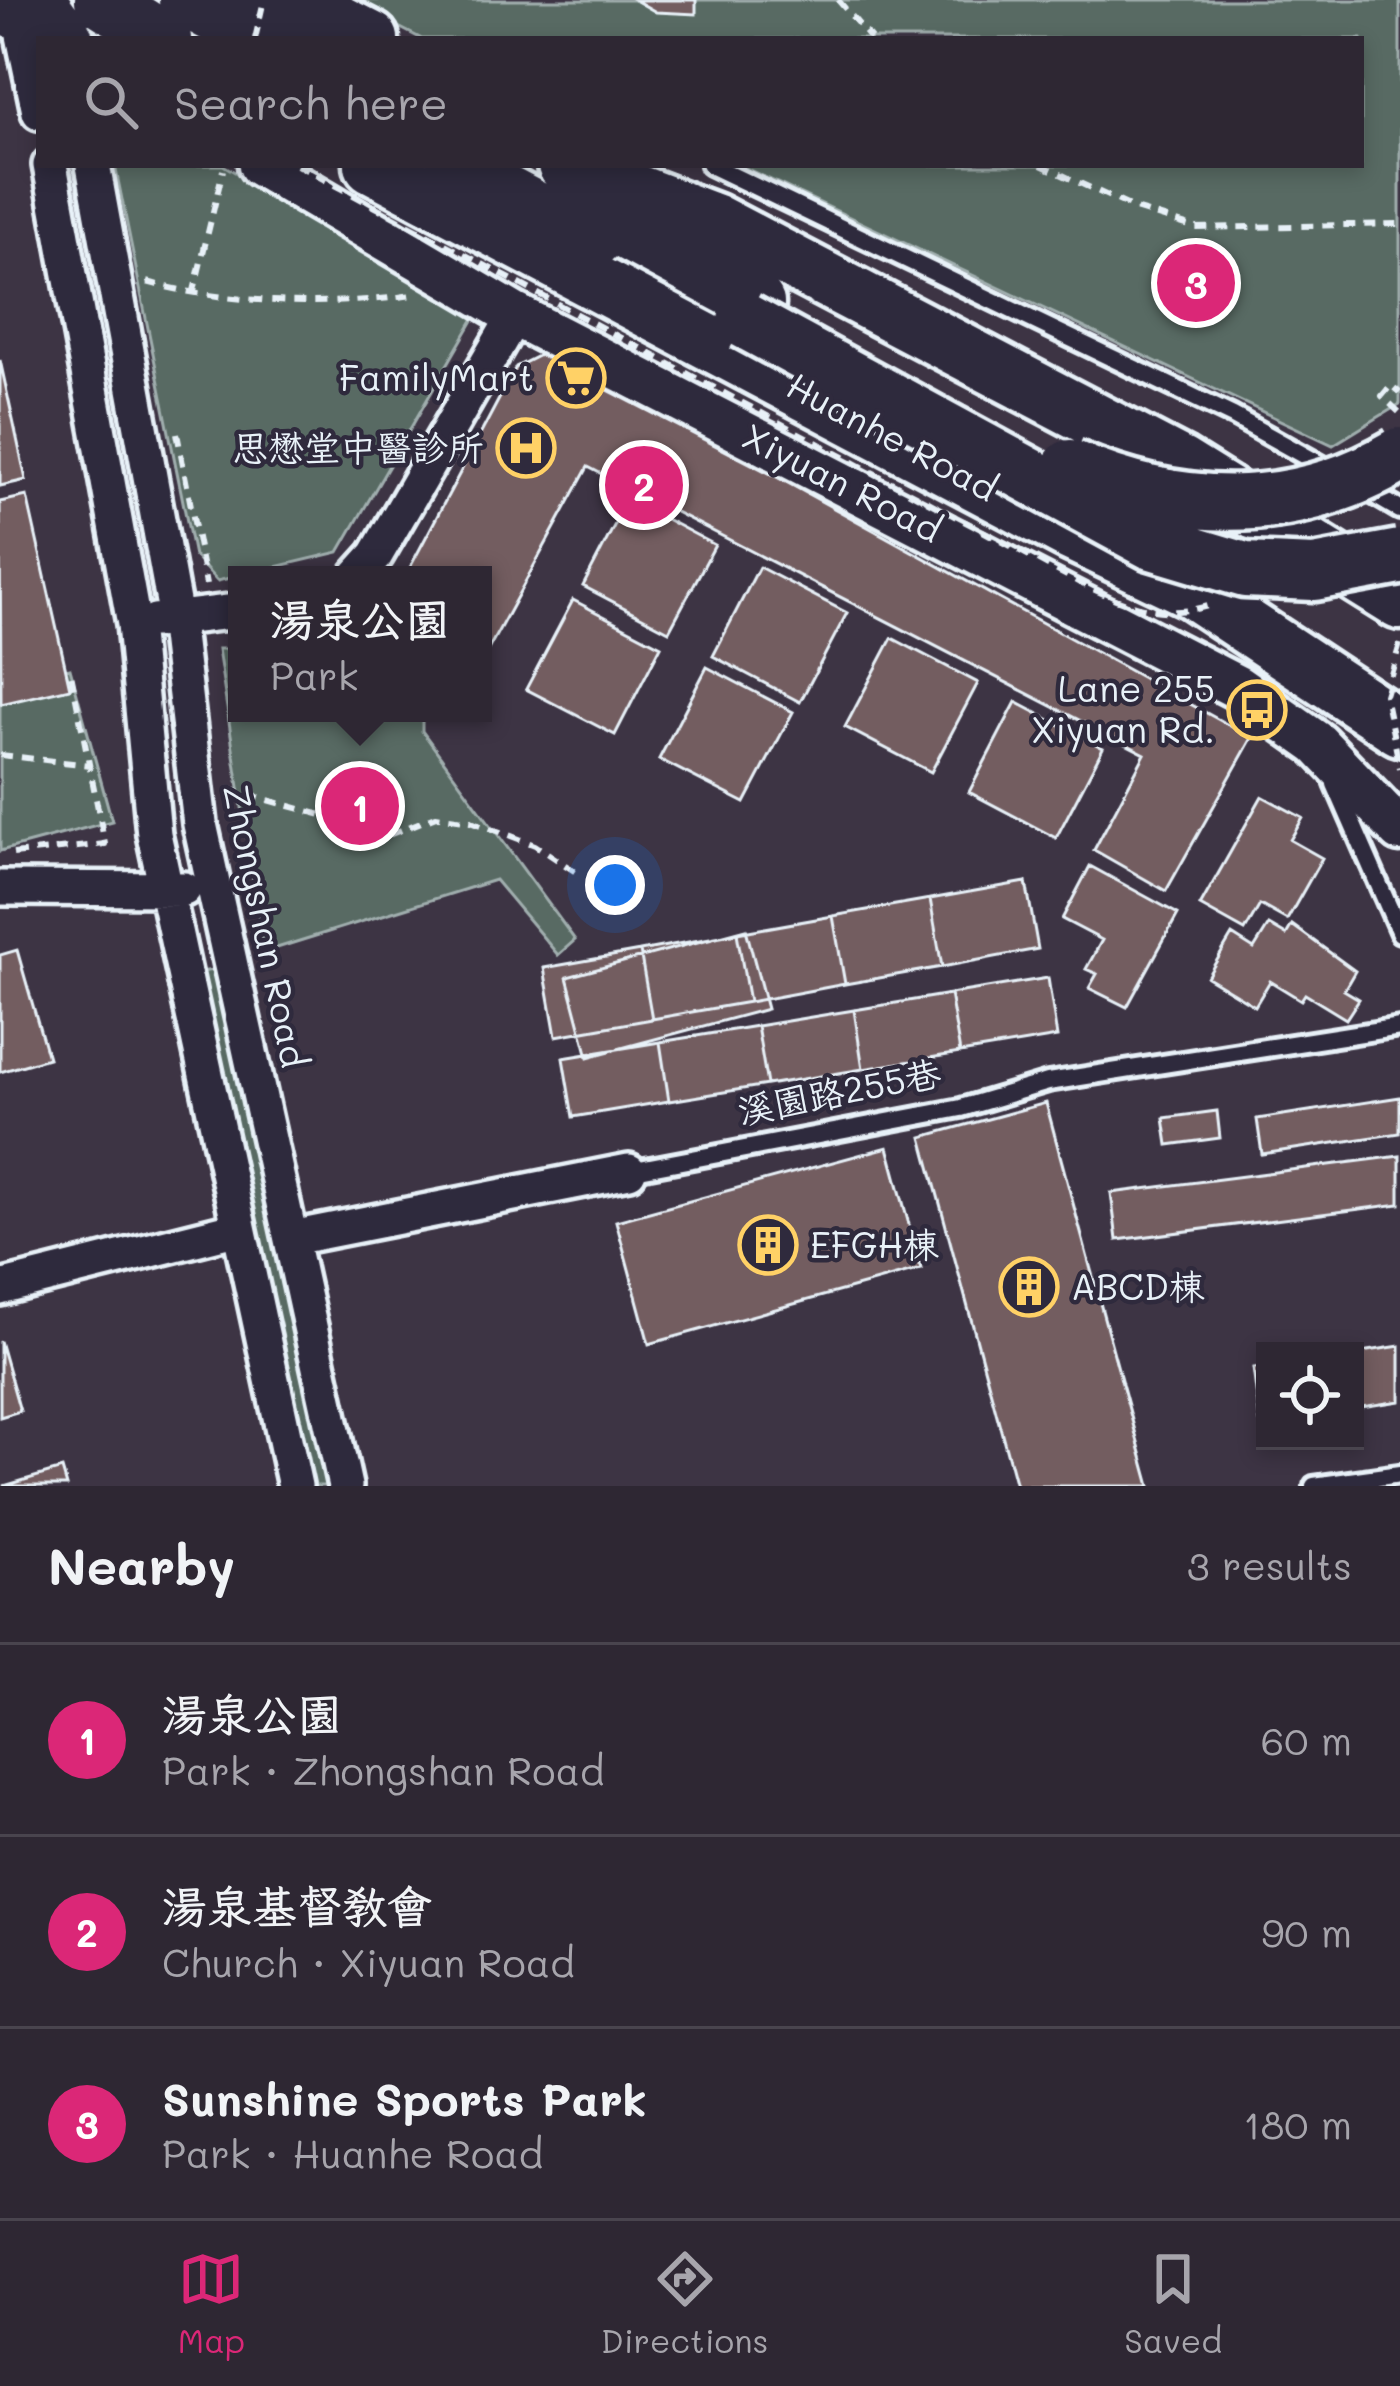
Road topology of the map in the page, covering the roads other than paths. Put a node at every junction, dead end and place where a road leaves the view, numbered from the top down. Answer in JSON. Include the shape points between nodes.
{"nodes":[{"id":1,"x":102,"y":0,"type":"edge"},
{"id":2,"x":186,"y":0,"type":"edge"},
{"id":3,"x":236,"y":0,"type":"edge"},
{"id":4,"x":294,"y":0,"type":"edge"},
{"id":5,"x":34,"y":18,"type":"edge"},
{"id":6,"x":159,"y":36,"type":"edge"},
{"id":7,"x":251,"y":36,"type":"edge"},
{"id":8,"x":304,"y":36,"type":"edge"},
{"id":9,"x":365,"y":36,"type":"edge"},
{"id":10,"x":36,"y":56,"type":"edge"},
{"id":11,"x":51,"y":168,"type":"edge"},
{"id":12,"x":93,"y":168,"type":"edge"},
{"id":13,"x":265,"y":168,"type":"edge"},
{"id":14,"x":378,"y":168,"type":"edge"},
{"id":15,"x":459,"y":168,"type":"edge"},
{"id":16,"x":505,"y":168,"type":"edge"},
{"id":17,"x":573,"y":168,"type":"edge"},
{"id":18,"x":619,"y":168,"type":"edge"},
{"id":19,"x":716,"y":168,"type":"edge"},
{"id":20,"x":713,"y":220,"type":"junction"},
{"id":21,"x":751,"y":312,"type":"junction"},
{"id":22,"x":515,"y":315,"type":"junction"},
{"id":23,"x":1400,"y":455,"type":"edge"},
{"id":24,"x":1400,"y":510,"type":"edge"},
{"id":25,"x":1400,"y":557,"type":"edge"},
{"id":26,"x":366,"y":566,"type":"edge"},
{"id":27,"x":1400,"y":602,"type":"edge"},
{"id":28,"x":228,"y":612,"type":"edge"},
{"id":29,"x":176,"y":618,"type":"junction"},
{"id":30,"x":134,"y":624,"type":"junction"},
{"id":31,"x":1400,"y":728,"type":"edge"},
{"id":32,"x":1318,"y":744,"type":"junction"},
{"id":33,"x":1400,"y":830,"type":"edge"},
{"id":34,"x":213,"y":885,"type":"junction"},
{"id":35,"x":0,"y":888,"type":"edge"},
{"id":36,"x":166,"y":892,"type":"junction"},
{"id":37,"x":1400,"y":933,"type":"edge"},
{"id":38,"x":1400,"y":1027,"type":"edge"},
{"id":39,"x":629,"y":1171,"type":"joint"},
{"id":40,"x":239,"y":1228,"type":"junction"},
{"id":41,"x":292,"y":1238,"type":"junction"},
{"id":42,"x":0,"y":1288,"type":"edge"},
{"id":43,"x":1400,"y":1474,"type":"edge"},
{"id":44,"x":295,"y":1486,"type":"edge"},
{"id":45,"x":345,"y":1486,"type":"edge"},
{"id":46,"x":1314,"y":1486,"type":"edge"}],
"edges":[{"from":1,"to":6,"type":"highway"},
{"from":2,"to":7,"type":"highway"},
{"from":3,"to":8,"type":"highway"},
{"from":4,"to":9,"type":"highway"},
{"from":5,"to":10,"type":"street"},
{"from":11,"to":30,"type":"street"},
{"from":12,"to":29,"type":"street","name":"Zhongshan Road"},
{"from":13,"to":22,"type":"street","name":"Xiyuan Road"},
{"from":14,"to":31,"type":"highway","name":"Huanhe Road","via":[[1193,591]]},
{"from":15,"to":21,"type":"highway"},
{"from":16,"to":21,"type":"highway"},
{"from":17,"to":20,"type":"highway"},
{"from":18,"to":20,"type":"highway"},
{"from":19,"to":24,"type":"lane","via":[[1233,416]]},
{"from":20,"to":27,"type":"highway","via":[[1180,465]]},
{"from":21,"to":23,"type":"highway","bridge":true,"via":[[1055,460],[1159,498],[1277,503],[1329,490]]},
{"from":21,"to":25,"type":"highway","bridge":true,"via":[[1153,542],[1245,570],[1314,573]]},
{"from":22,"to":26,"type":"street"},
{"from":22,"to":32,"type":"street","name":"Xiyuan Road","via":[[1238,687]]},
{"from":28,"to":29,"type":"street"},
{"from":29,"to":30,"type":"street"},
{"from":29,"to":34,"type":"street","name":"Zhongshan Road"},
{"from":30,"to":36,"type":"street"},
{"from":32,"to":33,"type":"street","name":"Xiyuan Road"},
{"from":32,"to":37,"type":"lane"},
{"from":34,"to":36,"type":"street"},
{"from":34,"to":41,"type":"street","name":"Zhongshan Road"},
{"from":35,"to":36,"type":"street"},
{"from":36,"to":40,"type":"street"},
{"from":38,"to":39,"type":"lane","name":"溪園路255巷","via":[[1048,1082],[961,1108]]},
{"from":39,"to":41,"type":"street","name":"溪園路255巷"},
{"from":40,"to":42,"type":"street"},
{"from":40,"to":44,"type":"street"},
{"from":41,"to":45,"type":"street","name":"Zhongshan Road"},
{"from":43,"to":46,"type":"lane"}]}
